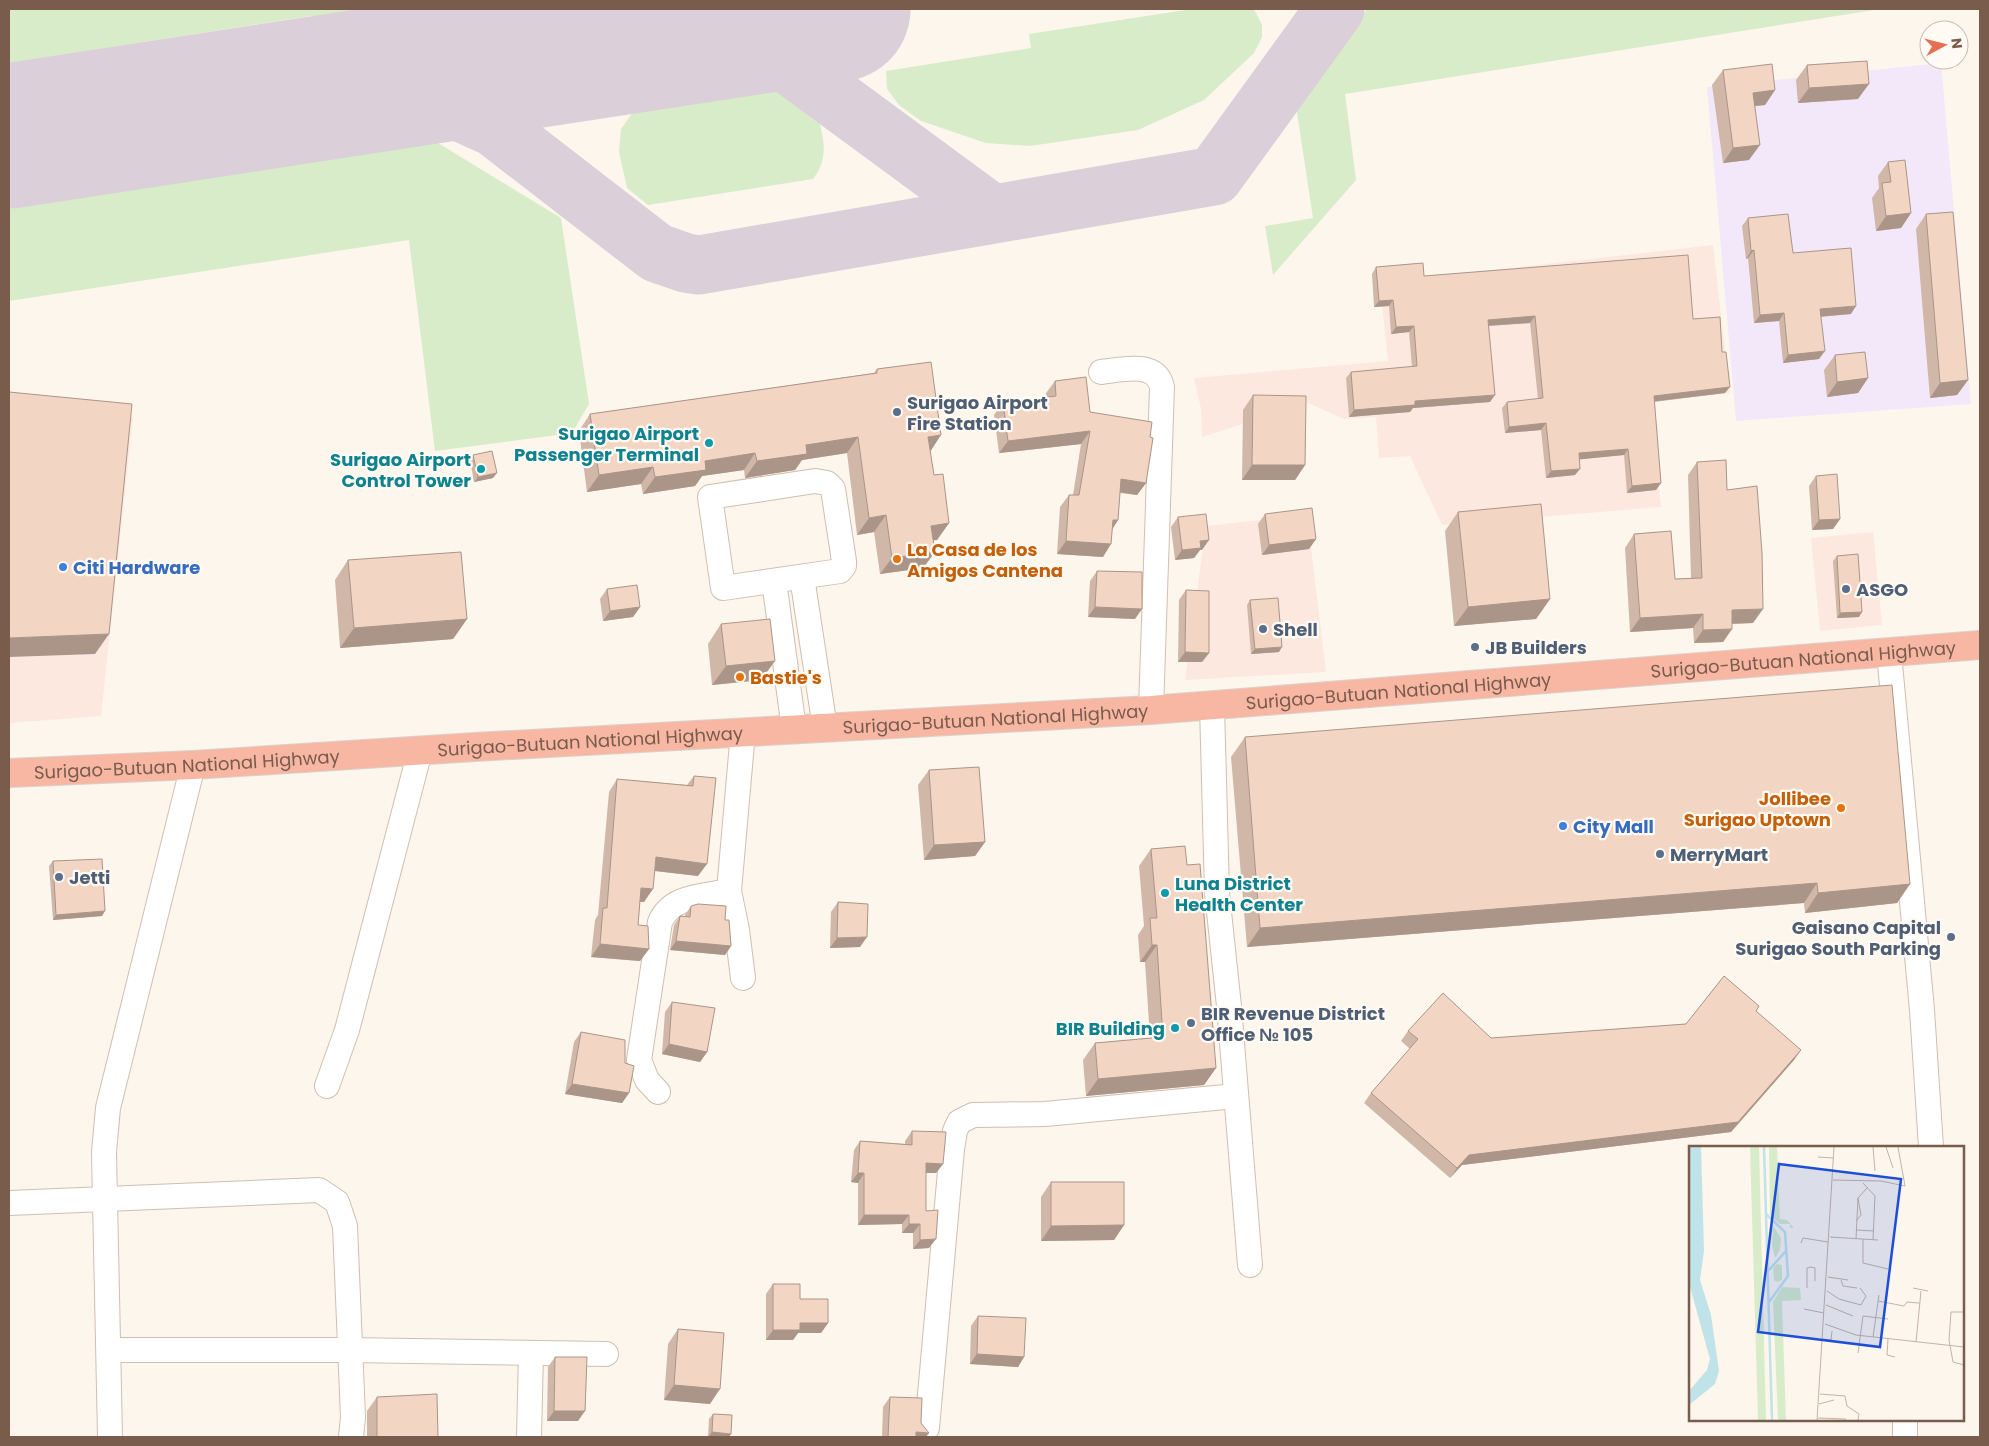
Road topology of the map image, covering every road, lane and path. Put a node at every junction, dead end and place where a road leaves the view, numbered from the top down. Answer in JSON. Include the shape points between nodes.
{"nodes":[{"id":1,"x":1101,"y":372,"type":"dead end"},
{"id":2,"x":802,"y":577,"type":"junction"},
{"id":3,"x":774,"y":581,"type":"junction"},
{"id":4,"x":1980,"y":645,"type":"edge"},
{"id":5,"x":1889,"y":653,"type":"junction"},
{"id":6,"x":1212,"y":706,"type":"junction"},
{"id":7,"x":1151,"y":710,"type":"junction"},
{"id":8,"x":825,"y":728,"type":"junction"},
{"id":9,"x":794,"y":729,"type":"junction"},
{"id":10,"x":743,"y":732,"type":"junction"},
{"id":11,"x":420,"y":751,"type":"junction"},
{"id":12,"x":193,"y":765,"type":"junction"},
{"id":13,"x":9,"y":773,"type":"edge"},
{"id":14,"x":729,"y":891,"type":"junction"},
{"id":15,"x":743,"y":978,"type":"dead end"},
{"id":16,"x":328,"y":1086,"type":"dead end"},
{"id":17,"x":658,"y":1092,"type":"dead end"},
{"id":18,"x":1236,"y":1096,"type":"junction"},
{"id":19,"x":1931,"y":1146,"type":"edge"},
{"id":20,"x":104,"y":1199,"type":"junction"},
{"id":21,"x":9,"y":1203,"type":"edge"},
{"id":22,"x":1250,"y":1265,"type":"dead end"},
{"id":23,"x":108,"y":1350,"type":"junction"},
{"id":24,"x":349,"y":1350,"type":"junction"},
{"id":25,"x":531,"y":1353,"type":"junction"},
{"id":26,"x":606,"y":1354,"type":"dead end"},
{"id":27,"x":1905,"y":1421,"type":"edge"},
{"id":28,"x":927,"y":1428,"type":"edge"},
{"id":29,"x":110,"y":1437,"type":"edge"},
{"id":30,"x":351,"y":1437,"type":"edge"},
{"id":31,"x":529,"y":1437,"type":"edge"},
{"id":32,"x":1905,"y":1437,"type":"edge"}],
"edges":[{"from":1,"to":7,"type":"street","via":[[1150,370],[1162,387]]},
{"from":2,"to":3,"type":"street"},
{"from":2,"to":3,"type":"street","via":[[834,574],[844,566],[833,489],[827,483],[816,481],[710,497],[723,588]]},
{"from":2,"to":8,"type":"street"},
{"from":3,"to":9,"type":"street"},
{"from":4,"to":5,"type":"highway","name":"Surigao-Butuan National Highway"},
{"from":5,"to":6,"type":"highway","name":"Surigao-Butuan National Highway"},
{"from":5,"to":19,"type":"street"},
{"from":6,"to":7,"type":"highway","name":"Surigao-Butuan National Highway"},
{"from":6,"to":18,"type":"street","via":[[1217,893]]},
{"from":7,"to":8,"type":"highway","name":"Surigao-Butuan National Highway"},
{"from":8,"to":9,"type":"highway","name":"Surigao-Butuan National Highway"},
{"from":9,"to":10,"type":"highway","name":"Surigao-Butuan National Highway"},
{"from":10,"to":11,"type":"highway","name":"Surigao-Butuan National Highway"},
{"from":10,"to":14,"type":"street"},
{"from":11,"to":12,"type":"highway","name":"Surigao-Butuan National Highway"},
{"from":11,"to":16,"type":"street","via":[[347,1030]]},
{"from":12,"to":13,"type":"highway","name":"Surigao-Butuan National Highway"},
{"from":12,"to":20,"type":"street","via":[[108,1108]]},
{"from":14,"to":15,"type":"street"},
{"from":14,"to":17,"type":"street","via":[[671,905],[660,922],[639,1060],[647,1080]]},
{"from":18,"to":22,"type":"street"},
{"from":18,"to":28,"type":"street","via":[[1046,1114],[973,1115],[959,1122],[952,1149]]},
{"from":20,"to":21,"type":"street"},
{"from":20,"to":23,"type":"street"},
{"from":20,"to":24,"type":"street","via":[[319,1190],[337,1202],[345,1226]]},
{"from":23,"to":24,"type":"street"},
{"from":23,"to":29,"type":"street"},
{"from":24,"to":25,"type":"street"},
{"from":24,"to":30,"type":"street"},
{"from":25,"to":26,"type":"street"},
{"from":25,"to":31,"type":"street"},
{"from":27,"to":32,"type":"street"}]}
